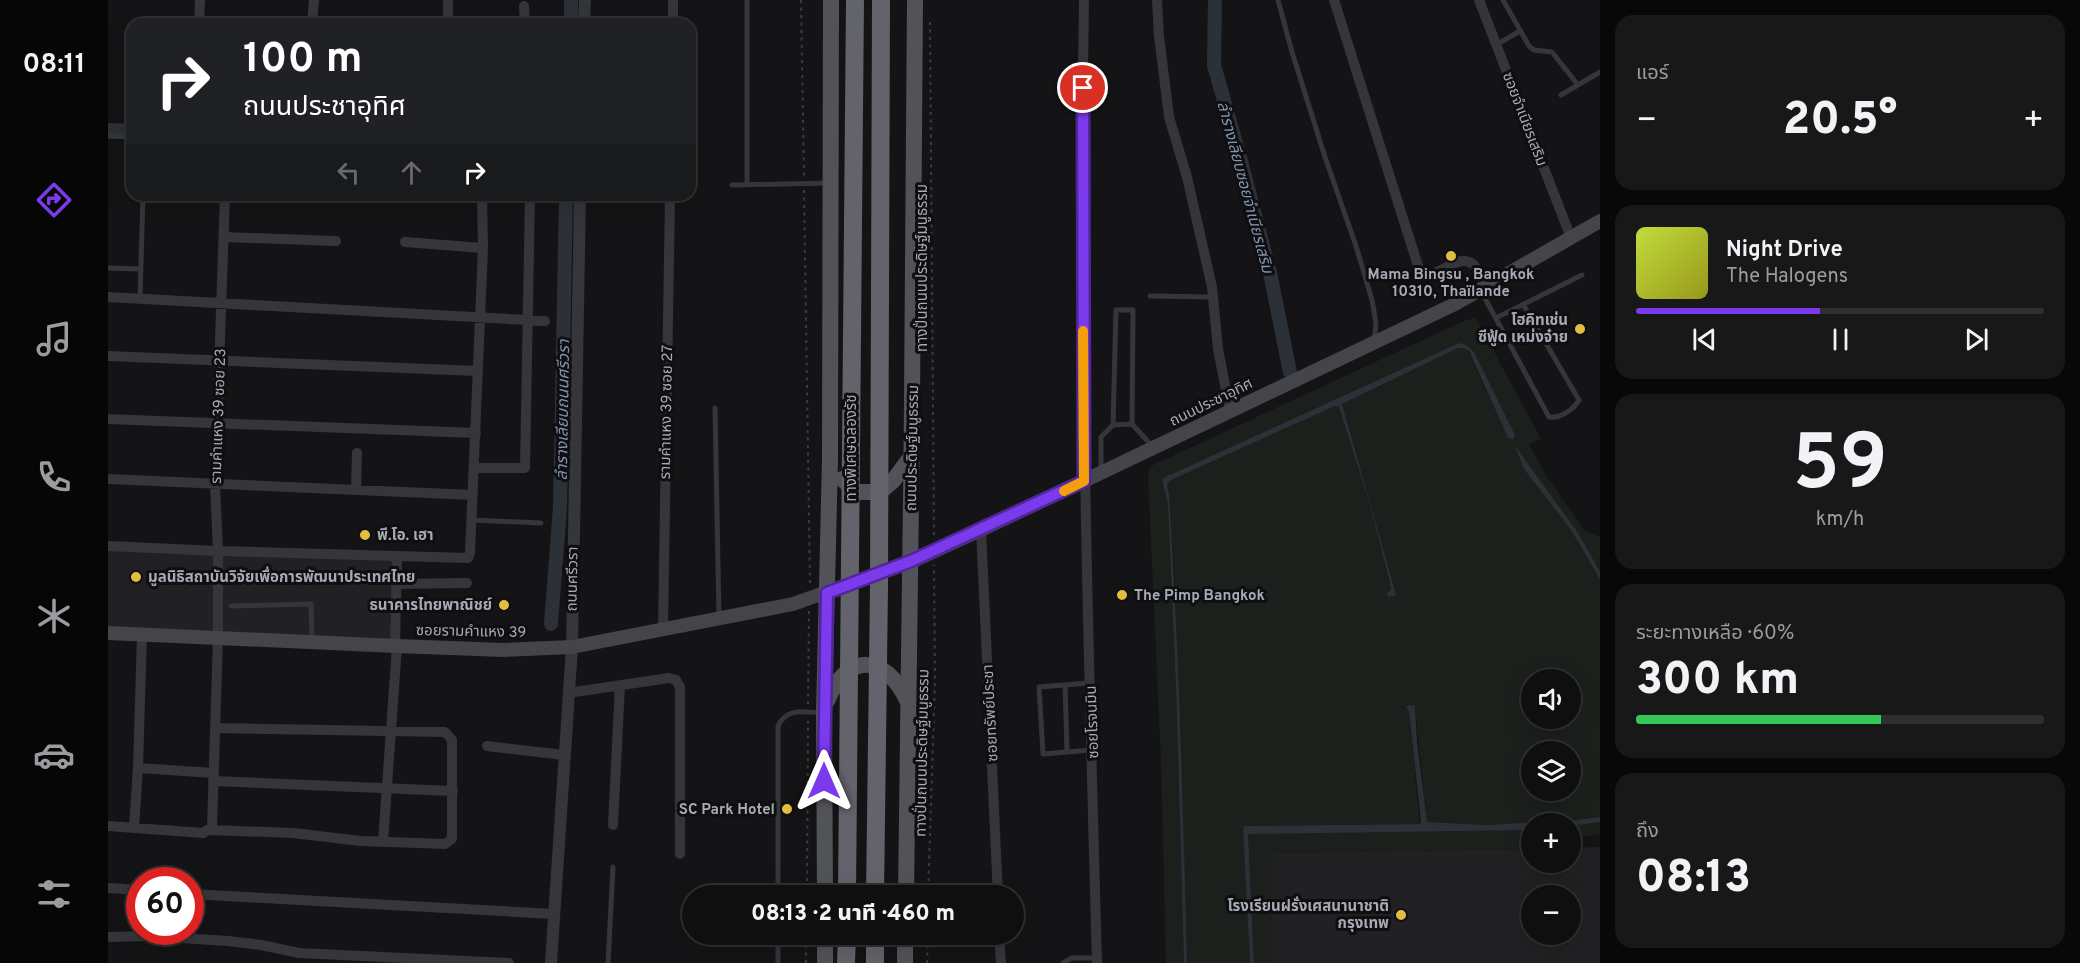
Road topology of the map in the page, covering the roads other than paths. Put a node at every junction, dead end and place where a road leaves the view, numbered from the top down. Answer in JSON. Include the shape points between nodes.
{"nodes":[{"id":1,"x":200,"y":0,"type":"edge"},
{"id":2,"x":314,"y":0,"type":"edge"},
{"id":3,"x":448,"y":0,"type":"edge"},
{"id":4,"x":585,"y":0,"type":"edge"},
{"id":5,"x":673,"y":0,"type":"edge"},
{"id":6,"x":747,"y":0,"type":"edge"},
{"id":7,"x":831,"y":0,"type":"edge"},
{"id":8,"x":855,"y":0,"type":"edge"},
{"id":9,"x":881,"y":0,"type":"edge"},
{"id":10,"x":915,"y":0,"type":"edge"},
{"id":11,"x":1084,"y":0,"type":"edge"},
{"id":12,"x":1157,"y":0,"type":"edge"},
{"id":13,"x":1278,"y":0,"type":"edge"},
{"id":14,"x":1334,"y":0,"type":"edge"},
{"id":15,"x":1479,"y":0,"type":"edge"},
{"id":16,"x":1503,"y":0,"type":"edge"},
{"id":17,"x":524,"y":6,"type":"dead end"},
{"id":18,"x":199,"y":18,"type":"edge"},
{"id":19,"x":312,"y":18,"type":"edge"},
{"id":20,"x":448,"y":18,"type":"edge"},
{"id":21,"x":525,"y":18,"type":"edge"},
{"id":22,"x":584,"y":18,"type":"edge"},
{"id":23,"x":673,"y":18,"type":"edge"},
{"id":24,"x":1520,"y":31,"type":"junction"},
{"id":25,"x":1496,"y":45,"type":"junction"},
{"id":26,"x":1600,"y":72,"type":"edge"},
{"id":27,"x":1578,"y":85,"type":"junction"},
{"id":28,"x":1561,"y":95,"type":"dead end"},
{"id":29,"x":108,"y":136,"type":"edge"},
{"id":30,"x":126,"y":137,"type":"edge"},
{"id":31,"x":830,"y":183,"type":"junction"},
{"id":32,"x":732,"y":184,"type":"dead end"},
{"id":33,"x":747,"y":184,"type":"junction"},
{"id":34,"x":143,"y":201,"type":"edge"},
{"id":35,"x":225,"y":201,"type":"edge"},
{"id":36,"x":482,"y":201,"type":"edge"},
{"id":37,"x":530,"y":201,"type":"edge"},
{"id":38,"x":580,"y":201,"type":"edge"},
{"id":39,"x":670,"y":201,"type":"edge"},
{"id":40,"x":1600,"y":221,"type":"edge"},
{"id":41,"x":224,"y":237,"type":"junction"},
{"id":42,"x":1570,"y":238,"type":"junction"},
{"id":43,"x":336,"y":241,"type":"dead end"},
{"id":44,"x":405,"y":242,"type":"dead end"},
{"id":45,"x":483,"y":248,"type":"junction"},
{"id":46,"x":108,"y":268,"type":"edge"},
{"id":47,"x":141,"y":269,"type":"junction"},
{"id":48,"x":1582,"y":275,"type":"dead end"},
{"id":49,"x":1483,"y":288,"type":"junction"},
{"id":50,"x":1150,"y":296,"type":"dead end"},
{"id":51,"x":108,"y":297,"type":"edge"},
{"id":52,"x":1213,"y":297,"type":"junction"},
{"id":53,"x":140,"y":298,"type":"junction"},
{"id":54,"x":221,"y":302,"type":"junction"},
{"id":55,"x":1523,"y":304,"type":"junction"},
{"id":56,"x":479,"y":318,"type":"junction"},
{"id":57,"x":1496,"y":318,"type":"junction"},
{"id":58,"x":527,"y":320,"type":"junction"},
{"id":59,"x":545,"y":321,"type":"dead end"},
{"id":60,"x":1373,"y":343,"type":"junction"},
{"id":61,"x":108,"y":356,"type":"edge"},
{"id":62,"x":220,"y":360,"type":"junction"},
{"id":63,"x":478,"y":371,"type":"junction"},
{"id":64,"x":715,"y":408,"type":"dead end"},
{"id":65,"x":1230,"y":411,"type":"junction"},
{"id":66,"x":108,"y":419,"type":"edge"},
{"id":67,"x":218,"y":423,"type":"junction"},
{"id":68,"x":1132,"y":424,"type":"junction"},
{"id":69,"x":1113,"y":425,"type":"junction"},
{"id":70,"x":476,"y":433,"type":"junction"},
{"id":71,"x":1154,"y":448,"type":"junction"},
{"id":72,"x":357,"y":453,"type":"dead end"},
{"id":73,"x":910,"y":458,"type":"junction"},
{"id":74,"x":830,"y":459,"type":"junction"},
{"id":75,"x":474,"y":468,"type":"junction"},
{"id":76,"x":1101,"y":474,"type":"junction"},
{"id":77,"x":108,"y":479,"type":"edge"},
{"id":78,"x":1084,"y":481,"type":"junction"},
{"id":79,"x":215,"y":484,"type":"junction"},
{"id":80,"x":356,"y":490,"type":"junction"},
{"id":81,"x":473,"y":495,"type":"junction"},
{"id":82,"x":472,"y":520,"type":"junction"},
{"id":83,"x":541,"y":523,"type":"dead end"},
{"id":84,"x":981,"y":530,"type":"junction"},
{"id":85,"x":108,"y":546,"type":"edge"},
{"id":86,"x":218,"y":551,"type":"junction"},
{"id":87,"x":397,"y":556,"type":"junction"},
{"id":88,"x":911,"y":561,"type":"junction"},
{"id":89,"x":396,"y":584,"type":"junction"},
{"id":90,"x":467,"y":584,"type":"dead end"},
{"id":91,"x":827,"y":593,"type":"junction"},
{"id":92,"x":231,"y":606,"type":"dead end"},
{"id":93,"x":719,"y":619,"type":"junction"},
{"id":94,"x":663,"y":629,"type":"junction"},
{"id":95,"x":108,"y":633,"type":"edge"},
{"id":96,"x":142,"y":635,"type":"junction"},
{"id":97,"x":218,"y":638,"type":"junction"},
{"id":98,"x":312,"y":642,"type":"junction"},
{"id":99,"x":396,"y":646,"type":"junction"},
{"id":100,"x":572,"y":647,"type":"junction"},
{"id":101,"x":1090,"y":683,"type":"junction"},
{"id":102,"x":620,"y":685,"type":"junction"},
{"id":103,"x":1065,"y":685,"type":"junction"},
{"id":104,"x":568,"y":693,"type":"junction"},
{"id":105,"x":909,"y":703,"type":"junction"},
{"id":106,"x":819,"y":711,"type":"junction"},
{"id":107,"x":215,"y":728,"type":"junction"},
{"id":108,"x":392,"y":732,"type":"junction"},
{"id":109,"x":487,"y":746,"type":"dead end"},
{"id":110,"x":1092,"y":750,"type":"junction"},
{"id":111,"x":1067,"y":752,"type":"junction"},
{"id":112,"x":564,"y":754,"type":"junction"},
{"id":113,"x":138,"y":768,"type":"junction"},
{"id":114,"x":214,"y":777,"type":"junction"},
{"id":115,"x":388,"y":788,"type":"junction"},
{"id":116,"x":453,"y":791,"type":"junction"},
{"id":117,"x":613,"y":825,"type":"dead end"},
{"id":118,"x":108,"y":826,"type":"edge"},
{"id":119,"x":134,"y":828,"type":"junction"},
{"id":120,"x":209,"y":830,"type":"junction"},
{"id":121,"x":383,"y":842,"type":"junction"},
{"id":122,"x":680,"y":854,"type":"dead end"},
{"id":123,"x":613,"y":867,"type":"dead end"},
{"id":124,"x":778,"y":885,"type":"edge"},
{"id":125,"x":825,"y":885,"type":"edge"},
{"id":126,"x":847,"y":885,"type":"edge"},
{"id":127,"x":875,"y":885,"type":"edge"},
{"id":128,"x":906,"y":885,"type":"edge"},
{"id":129,"x":997,"y":885,"type":"edge"},
{"id":130,"x":108,"y":888,"type":"edge"},
{"id":131,"x":126,"y":889,"type":"edge"},
{"id":132,"x":204,"y":895,"type":"edge"},
{"id":133,"x":554,"y":914,"type":"junction"},
{"id":134,"x":108,"y":937,"type":"edge"},
{"id":135,"x":778,"y":945,"type":"edge"},
{"id":136,"x":825,"y":945,"type":"edge"},
{"id":137,"x":847,"y":945,"type":"edge"},
{"id":138,"x":875,"y":945,"type":"edge"},
{"id":139,"x":905,"y":945,"type":"edge"},
{"id":140,"x":1000,"y":945,"type":"edge"},
{"id":141,"x":1097,"y":960,"type":"edge"},
{"id":142,"x":1081,"y":961,"type":"edge"},
{"id":143,"x":508,"y":963,"type":"edge"},
{"id":144,"x":551,"y":963,"type":"edge"},
{"id":145,"x":608,"y":963,"type":"edge"},
{"id":146,"x":778,"y":963,"type":"edge"},
{"id":147,"x":825,"y":963,"type":"edge"},
{"id":148,"x":846,"y":963,"type":"edge"},
{"id":149,"x":875,"y":963,"type":"edge"},
{"id":150,"x":905,"y":963,"type":"edge"},
{"id":151,"x":1001,"y":963,"type":"edge"},
{"id":152,"x":1063,"y":963,"type":"edge"}],
"edges":[{"from":1,"to":18,"type":"street"},
{"from":2,"to":19,"type":"street"},
{"from":3,"to":20,"type":"street"},
{"from":4,"to":22,"type":"street"},
{"from":5,"to":23,"type":"street"},
{"from":6,"to":33,"type":"lane"},
{"from":7,"to":31,"type":"main road"},
{"from":8,"to":126,"type":"highway","name":"ทางพิเศษฉลองรัช","bridge":true},
{"from":9,"to":127,"type":"highway","name":"ทางพิเศษฉลองรัช","bridge":true},
{"from":10,"to":73,"type":"main road","name":"ถนนประดิษฐ์มนูธรรม"},
{"from":11,"to":78,"type":"street","name":"ซอยโรจนมิน"},
{"from":12,"to":52,"type":"street","via":[[1169,117],[1187,177]]},
{"from":13,"to":60,"type":"lane","via":[[1372,300],[1376,323]]},
{"from":14,"to":49,"type":"street","via":[[1419,269],[1431,274],[1460,261],[1469,262],[1475,266]]},
{"from":15,"to":25,"type":"street","name":"ซอยจำเนียรเสริม"},
{"from":16,"to":24,"type":"lane"},
{"from":17,"to":21,"type":"street"},
{"from":24,"to":25,"type":"lane"},
{"from":24,"to":27,"type":"lane","via":[[1533,50],[1552,52]]},
{"from":25,"to":42,"type":"street","name":"ซอยจำเนียรเสริม"},
{"from":26,"to":27,"type":"lane"},
{"from":27,"to":28,"type":"lane"},
{"from":29,"to":30,"type":"lane"},
{"from":31,"to":33,"type":"lane"},
{"from":31,"to":74,"type":"main road"},
{"from":32,"to":33,"type":"lane"},
{"from":34,"to":47,"type":"lane"},
{"from":35,"to":41,"type":"street","name":"รามคำแหง 39 ซอย 23"},
{"from":36,"to":45,"type":"street"},
{"from":37,"to":58,"type":"street"},
{"from":38,"to":100,"type":"street","name":"ถนนศรีวรา"},
{"from":39,"to":94,"type":"street","name":"รามคำแหง 39 ซอย 27"},
{"from":40,"to":42,"type":"main road","name":"ถนนประชาอุทิศ"},
{"from":41,"to":43,"type":"street"},
{"from":41,"to":54,"type":"street","name":"รามคำแหง 39 ซอย 23"},
{"from":42,"to":49,"type":"main road","name":"ถนนประชาอุทิศ"},
{"from":44,"to":45,"type":"street"},
{"from":45,"to":56,"type":"street"},
{"from":46,"to":47,"type":"lane"},
{"from":47,"to":53,"type":"lane"},
{"from":48,"to":55,"type":"lane"},
{"from":49,"to":57,"type":"lane"},
{"from":49,"to":60,"type":"main road","name":"ถนนประชาอุทิศ"},
{"from":50,"to":52,"type":"lane"},
{"from":51,"to":53,"type":"street"},
{"from":52,"to":65,"type":"street"},
{"from":53,"to":54,"type":"street"},
{"from":54,"to":56,"type":"street"},
{"from":54,"to":62,"type":"street","name":"รามคำแหง 39 ซอย 23"},
{"from":55,"to":57,"type":"lane"},
{"from":55,"to":57,"type":"lane","via":[[1579,400],[1557,418],[1549,417]]},
{"from":56,"to":58,"type":"street"},
{"from":56,"to":63,"type":"street"},
{"from":58,"to":59,"type":"street"},
{"from":58,"to":75,"type":"street","via":[[525,468]]},
{"from":60,"to":65,"type":"main road","name":"ถนนประชาอุทิศ"},
{"from":61,"to":62,"type":"street"},
{"from":62,"to":63,"type":"street"},
{"from":62,"to":67,"type":"street","name":"รามคำแหง 39 ซอย 23"},
{"from":63,"to":70,"type":"street"},
{"from":64,"to":93,"type":"lane"},
{"from":65,"to":71,"type":"main road","name":"ถนนประชาอุทิศ"},
{"from":66,"to":67,"type":"street"},
{"from":67,"to":70,"type":"street"},
{"from":67,"to":79,"type":"street","name":"รามคำแหง 39 ซอย 23"},
{"from":68,"to":69,"type":"lane"},
{"from":68,"to":69,"type":"lane","via":[[1134,310],[1116,310]]},
{"from":68,"to":71,"type":"lane"},
{"from":69,"to":76,"type":"lane","via":[[1101,437]]},
{"from":70,"to":75,"type":"street"},
{"from":71,"to":76,"type":"main road","name":"ถนนประชาอุทิศ"},
{"from":72,"to":80,"type":"street"},
{"from":73,"to":74,"type":"main road","via":[[880,492],[856,492],[838,476]]},
{"from":73,"to":88,"type":"main road","name":"ถนนประดิษฐ์มนูธรรม"},
{"from":74,"to":91,"type":"main road"},
{"from":75,"to":81,"type":"street"},
{"from":76,"to":78,"type":"main road","name":"ถนนประชาอุทิศ"},
{"from":77,"to":79,"type":"street"},
{"from":78,"to":84,"type":"main road","name":"ถนนประชาอุทิศ"},
{"from":78,"to":101,"type":"street","name":"ซอยโรจนมิน"},
{"from":79,"to":80,"type":"street"},
{"from":79,"to":86,"type":"street","name":"รามคำแหง 39 ซอย 23"},
{"from":80,"to":81,"type":"street"},
{"from":81,"to":82,"type":"street"},
{"from":82,"to":83,"type":"lane"},
{"from":82,"to":87,"type":"street","via":[[468,558]]},
{"from":84,"to":88,"type":"main road","name":"ถนนประชาอุทิศ"},
{"from":84,"to":129,"type":"street","name":"ซอยทรัพย์ประชา"},
{"from":85,"to":86,"type":"street"},
{"from":86,"to":87,"type":"street"},
{"from":86,"to":97,"type":"street","name":"รามคำแหง 39 ซอย 23"},
{"from":87,"to":89,"type":"street"},
{"from":88,"to":91,"type":"main road","name":"ถนนประชาอุทิศ"},
{"from":88,"to":105,"type":"main road","name":"ถนนประดิษฐ์มนูธรรม"},
{"from":89,"to":90,"type":"street"},
{"from":89,"to":99,"type":"street"},
{"from":91,"to":93,"type":"main road","name":"ซอยรามคำแหง 39"},
{"from":91,"to":106,"type":"main road"},
{"from":92,"to":98,"type":"lane","via":[[311,604]]},
{"from":93,"to":94,"type":"main road","name":"ซอยรามคำแหง 39"},
{"from":94,"to":100,"type":"main road","name":"ซอยรามคำแหง 39"},
{"from":95,"to":96,"type":"main road","name":"ซอยรามคำแหง 39"},
{"from":96,"to":97,"type":"main road","name":"ซอยรามคำแหง 39"},
{"from":96,"to":113,"type":"street"},
{"from":97,"to":98,"type":"main road","name":"ซอยรามคำแหง 39"},
{"from":97,"to":107,"type":"street","name":"รามคำแหง 39 ซอย 23"},
{"from":98,"to":99,"type":"main road","name":"ซอยรามคำแหง 39"},
{"from":99,"to":100,"type":"main road","name":"ซอยรามคำแหง 39","via":[[503,650]]},
{"from":99,"to":108,"type":"street"},
{"from":100,"to":104,"type":"street","name":"ถนนศรีวรา"},
{"from":101,"to":103,"type":"lane"},
{"from":101,"to":110,"type":"street","name":"ซอยโรจนมิน"},
{"from":102,"to":104,"type":"street"},
{"from":102,"to":117,"type":"street"},
{"from":102,"to":122,"type":"street","via":[[669,678],[680,687]]},
{"from":103,"to":111,"type":"lane"},
{"from":103,"to":111,"type":"lane","via":[[1039,687],[1043,754]]},
{"from":104,"to":112,"type":"street","name":"ถนนศรีวรา"},
{"from":105,"to":106,"type":"main road","via":[[887,671],[862,663],[844,673]]},
{"from":105,"to":128,"type":"main road","name":"ถนนประดิษฐ์มนูธรรม"},
{"from":106,"to":124,"type":"lane","via":[[792,712],[778,726]]},
{"from":106,"to":125,"type":"main road"},
{"from":107,"to":108,"type":"street"},
{"from":107,"to":114,"type":"street","name":"รามคำแหง 39 ซอย 23"},
{"from":108,"to":115,"type":"street"},
{"from":108,"to":116,"type":"street","via":[[444,732],[453,740]]},
{"from":109,"to":112,"type":"street"},
{"from":110,"to":111,"type":"lane"},
{"from":110,"to":141,"type":"street","name":"ซอยโรจนมิน"},
{"from":112,"to":133,"type":"street","name":"ถนนศรีวรา"},
{"from":113,"to":114,"type":"street"},
{"from":113,"to":119,"type":"street"},
{"from":114,"to":115,"type":"street"},
{"from":114,"to":120,"type":"street","name":"รามคำแหง 39 ซอย 23"},
{"from":115,"to":116,"type":"street"},
{"from":115,"to":121,"type":"street"},
{"from":116,"to":121,"type":"street","via":[[452,839],[445,844]]},
{"from":118,"to":119,"type":"street"},
{"from":119,"to":120,"type":"street","via":[[203,833]]},
{"from":120,"to":121,"type":"street"},
{"from":123,"to":145,"type":"lane"},
{"from":130,"to":131,"type":"street"},
{"from":132,"to":133,"type":"street"},
{"from":133,"to":144,"type":"street","name":"ถนนศรีวรา"},
{"from":134,"to":143,"type":"street","via":[[228,941],[299,953]]},
{"from":135,"to":146,"type":"lane"},
{"from":136,"to":147,"type":"main road"},
{"from":137,"to":148,"type":"highway"},
{"from":138,"to":149,"type":"highway"},
{"from":139,"to":150,"type":"main road"},
{"from":140,"to":151,"type":"street"},
{"from":141,"to":142,"type":"lane"},
{"from":142,"to":152,"type":"lane","via":[[1072,958]]}]}
